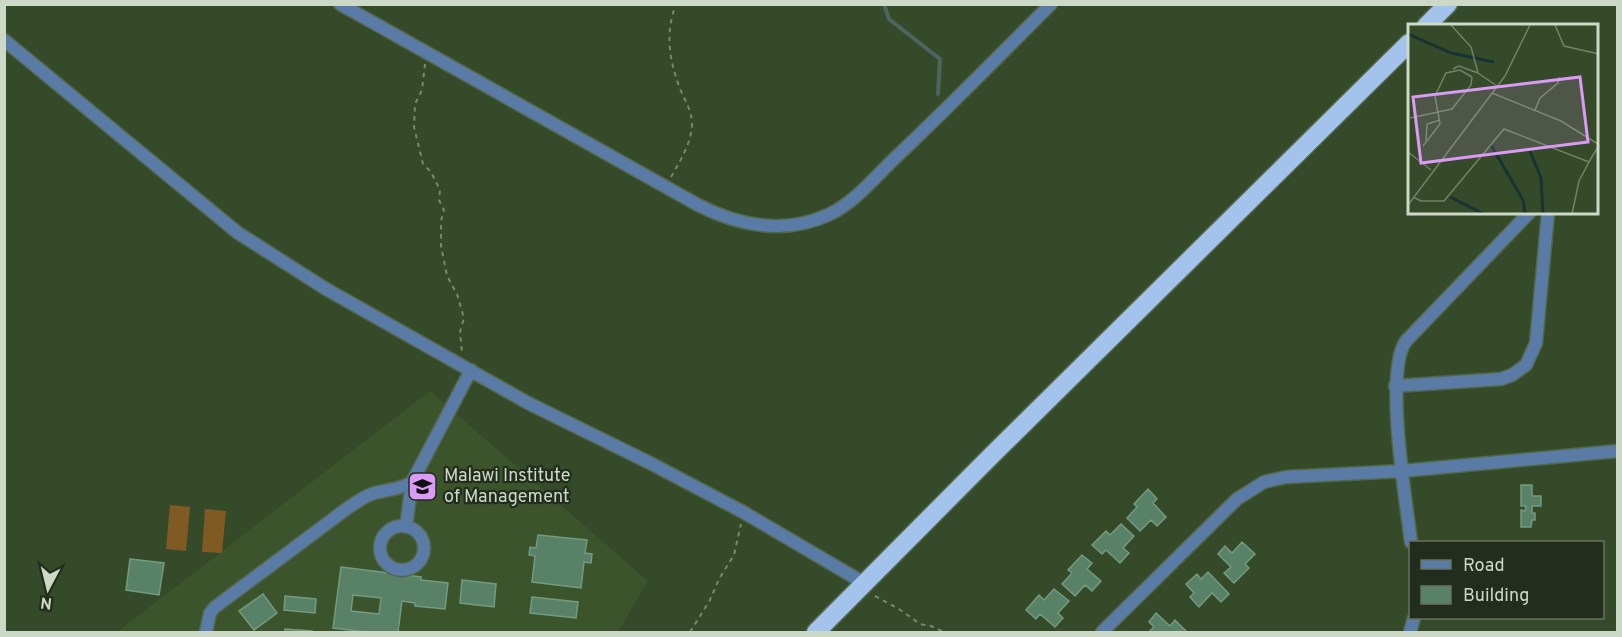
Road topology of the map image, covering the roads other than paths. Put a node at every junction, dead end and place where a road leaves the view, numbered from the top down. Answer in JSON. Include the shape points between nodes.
{"nodes":[{"id":1,"x":340,"y":4,"type":"edge"},
{"id":2,"x":1051,"y":4,"type":"edge"},
{"id":3,"x":1448,"y":4,"type":"edge"},
{"id":4,"x":1428,"y":24,"type":"edge"},
{"id":5,"x":4,"y":40,"type":"edge"},
{"id":6,"x":1408,"y":44,"type":"edge"},
{"id":7,"x":1528,"y":214,"type":"edge"},
{"id":8,"x":1548,"y":214,"type":"edge"},
{"id":9,"x":471,"y":370,"type":"junction"},
{"id":10,"x":1395,"y":386,"type":"junction"},
{"id":11,"x":1617,"y":451,"type":"edge"},
{"id":12,"x":1402,"y":471,"type":"junction"},
{"id":13,"x":412,"y":482,"type":"junction"},
{"id":14,"x":406,"y":527,"type":"dead end"},
{"id":15,"x":1410,"y":541,"type":"edge"},
{"id":16,"x":861,"y":586,"type":"junction"},
{"id":17,"x":206,"y":633,"type":"edge"},
{"id":18,"x":816,"y":633,"type":"edge"},
{"id":19,"x":1102,"y":633,"type":"edge"}],
"edges":[{"from":1,"to":2,"type":"street","via":[[716,214],[753,225],[793,225],[830,214],[847,204]]},
{"from":3,"to":4,"type":"highway"},
{"from":5,"to":9,"type":"street","via":[[238,233],[326,289]]},
{"from":6,"to":16,"type":"highway"},
{"from":7,"to":10,"type":"street","via":[[1406,341],[1400,352]]},
{"from":8,"to":10,"type":"street","via":[[1536,343],[1526,365],[1501,379]]},
{"from":9,"to":13,"type":"street"},
{"from":9,"to":16,"type":"street","via":[[743,512]]},
{"from":10,"to":12,"type":"street"},
{"from":11,"to":12,"type":"street"},
{"from":12,"to":15,"type":"street"},
{"from":12,"to":19,"type":"street","via":[[1286,477],[1249,490]]},
{"from":13,"to":14,"type":"street"},
{"from":13,"to":17,"type":"street","via":[[365,496],[215,607],[207,620]]},
{"from":16,"to":18,"type":"highway"}]}
